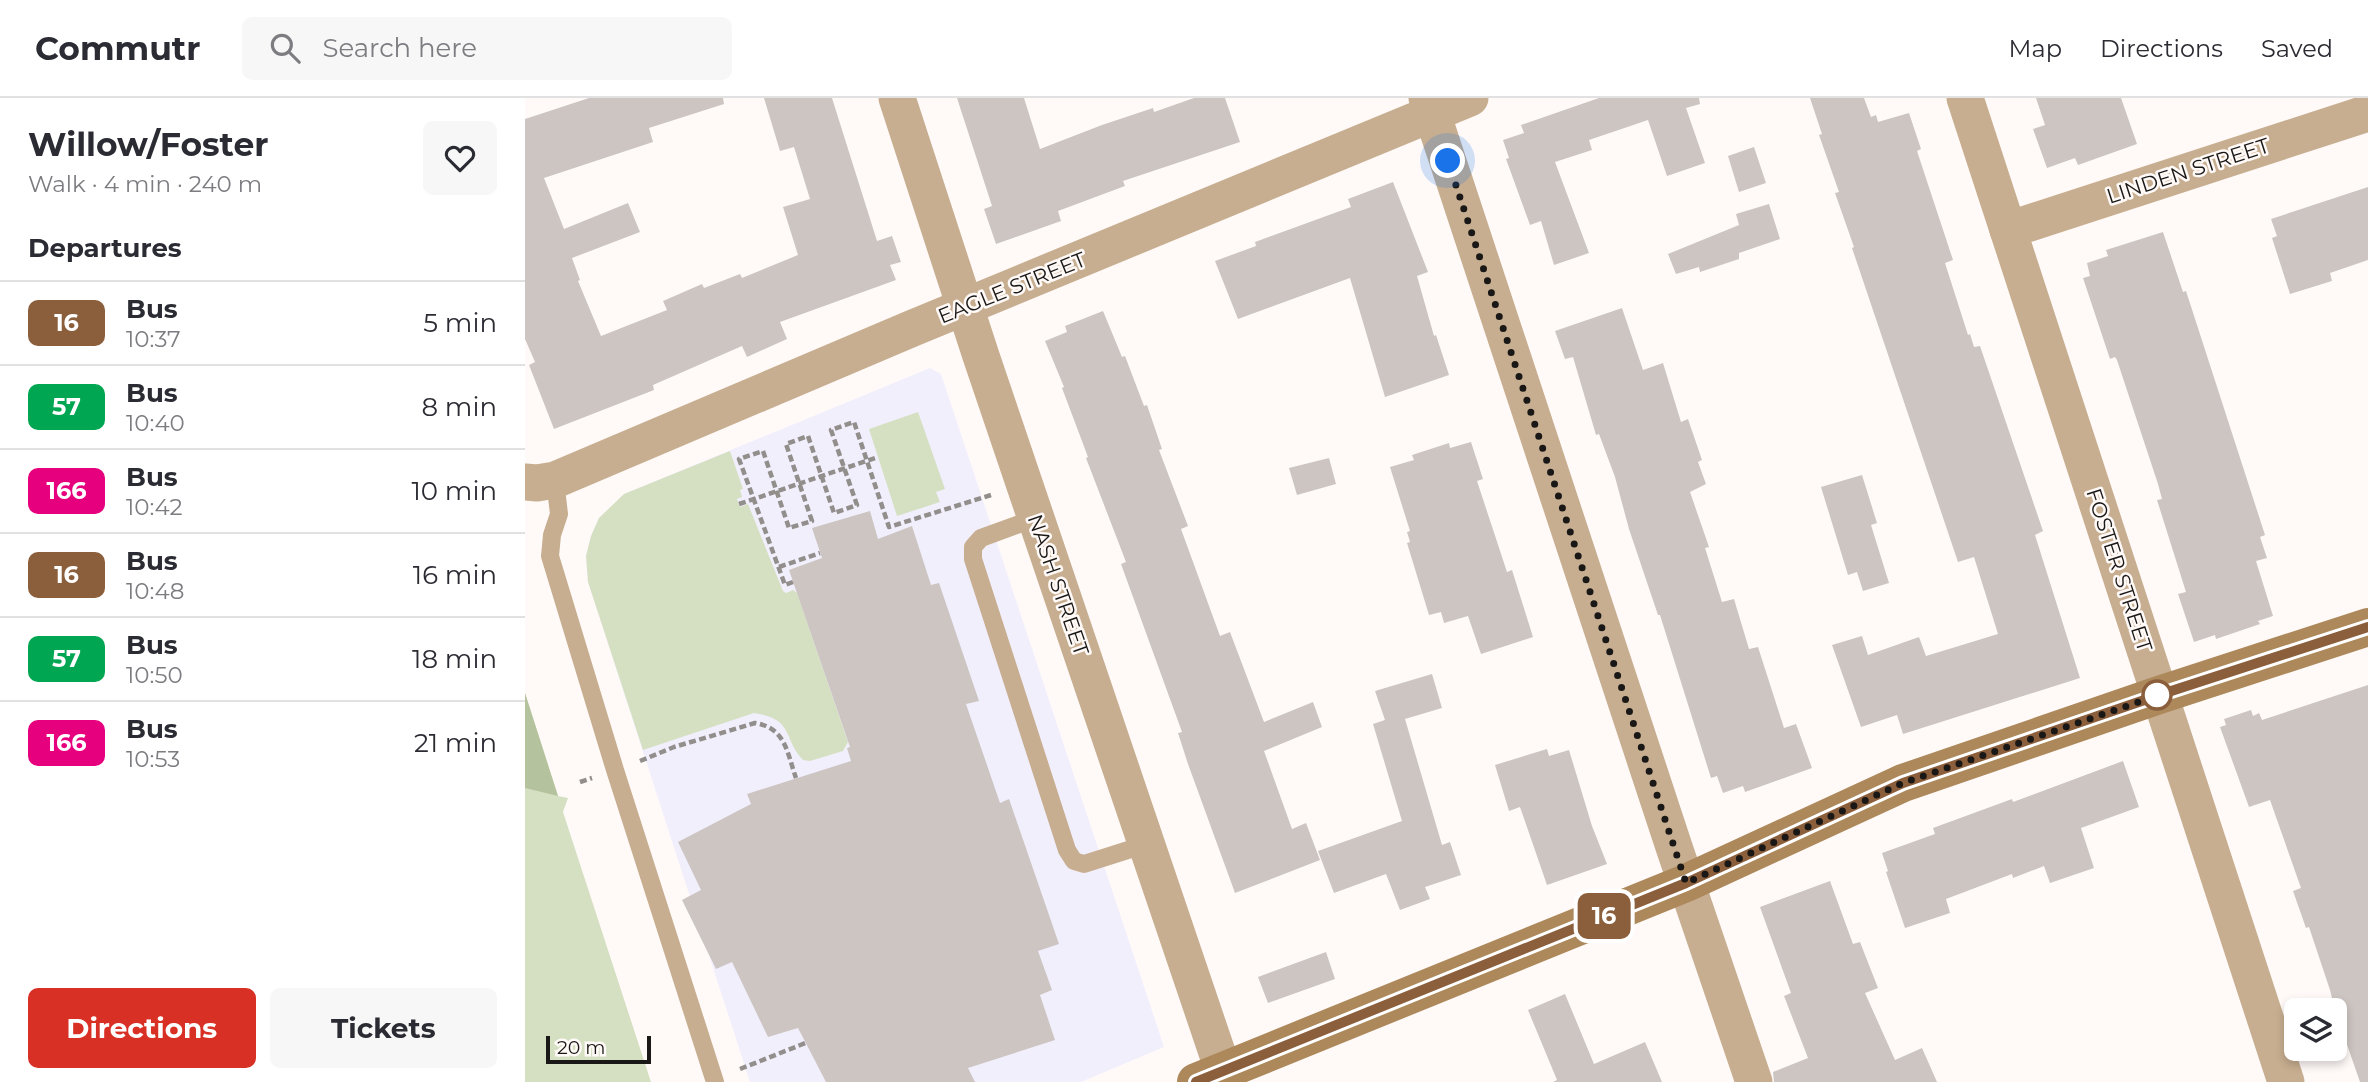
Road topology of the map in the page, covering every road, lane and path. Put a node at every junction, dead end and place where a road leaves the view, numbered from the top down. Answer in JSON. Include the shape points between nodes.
{"nodes":[{"id":1,"x":897,"y":98,"type":"edge"},
{"id":2,"x":1470,"y":98,"type":"edge"},
{"id":3,"x":1965,"y":98,"type":"edge"},
{"id":4,"x":1430,"y":106,"type":"edge"},
{"id":5,"x":2368,"y":113,"type":"edge"},
{"id":6,"x":2008,"y":230,"type":"junction"},
{"id":7,"x":964,"y":308,"type":"junction"},
{"id":8,"x":878,"y":457,"type":"dead end"},
{"id":9,"x":866,"y":460,"type":"junction"},
{"id":10,"x":843,"y":468,"type":"junction"},
{"id":11,"x":822,"y":476,"type":"junction"},
{"id":12,"x":540,"y":481,"type":"edge"},
{"id":13,"x":799,"y":483,"type":"junction"},
{"id":14,"x":776,"y":491,"type":"junction"},
{"id":15,"x":992,"y":495,"type":"dead end"},
{"id":16,"x":753,"y":499,"type":"junction"},
{"id":17,"x":739,"y":504,"type":"dead end"},
{"id":18,"x":1036,"y":518,"type":"junction"},
{"id":19,"x":820,"y":553,"type":"dead end"},
{"id":20,"x":779,"y":567,"type":"junction"},
{"id":21,"x":793,"y":582,"type":"dead end"},
{"id":22,"x":2368,"y":627,"type":"edge"},
{"id":23,"x":2159,"y":695,"type":"junction"},
{"id":24,"x":640,"y":761,"type":"dead end"},
{"id":25,"x":796,"y":779,"type":"dead end"},
{"id":26,"x":1147,"y":844,"type":"junction"},
{"id":27,"x":1686,"y":883,"type":"junction"},
{"id":28,"x":807,"y":1042,"type":"dead end"},
{"id":29,"x":740,"y":1069,"type":"dead end"},
{"id":30,"x":1210,"y":1076,"type":"edge"},
{"id":31,"x":715,"y":1082,"type":"edge"},
{"id":32,"x":1754,"y":1082,"type":"edge"},
{"id":33,"x":2287,"y":1082,"type":"edge"}],
"edges":[{"from":1,"to":7,"type":"street","name":"NASH STREET"},
{"from":2,"to":4,"type":"street","name":"EAGLE STREET"},
{"from":3,"to":6,"type":"street","name":"FOSTER STREET"},
{"from":4,"to":7,"type":"street","name":"EAGLE STREET"},
{"from":4,"to":27,"type":"street"},
{"from":5,"to":6,"type":"street","name":"LINDEN STREET"},
{"from":6,"to":23,"type":"street","name":"FOSTER STREET"},
{"from":7,"to":12,"type":"street","name":"EAGLE STREET"},
{"from":7,"to":18,"type":"street","name":"NASH STREET"},
{"from":8,"to":9,"type":"path"},
{"from":9,"to":10,"type":"path"},
{"from":9,"to":10,"type":"path","via":[[854,422],[831,430]]},
{"from":9,"to":15,"type":"path","via":[[889,527]]},
{"from":10,"to":11,"type":"path"},
{"from":10,"to":11,"type":"path","via":[[857,505],[834,513]]},
{"from":11,"to":13,"type":"path"},
{"from":11,"to":13,"type":"path","via":[[808,436],[786,444]]},
{"from":12,"to":31,"type":"lane","via":[[559,514],[550,556]]},
{"from":13,"to":14,"type":"path"},
{"from":13,"to":14,"type":"path","via":[[812,521],[789,528]]},
{"from":14,"to":16,"type":"path"},
{"from":14,"to":16,"type":"path","via":[[763,451],[739,460]]},
{"from":16,"to":17,"type":"path"},
{"from":16,"to":20,"type":"path"},
{"from":18,"to":26,"type":"street","name":"NASH STREET"},
{"from":18,"to":26,"type":"lane","via":[[981,538],[973,547],[973,559],[1067,850],[1074,861],[1084,864]]},
{"from":19,"to":20,"type":"path"},
{"from":20,"to":21,"type":"path","via":[[785,585]]},
{"from":22,"to":23,"type":"main road"},
{"from":23,"to":27,"type":"main road","via":[[1903,783]]},
{"from":23,"to":33,"type":"street","name":"FOSTER STREET"},
{"from":24,"to":25,"type":"path","via":[[755,723],[775,730],[783,740]]},
{"from":26,"to":30,"type":"street","name":"NASH STREET"},
{"from":27,"to":30,"type":"main road"},
{"from":27,"to":32,"type":"street"},
{"from":28,"to":29,"type":"path"}]}
